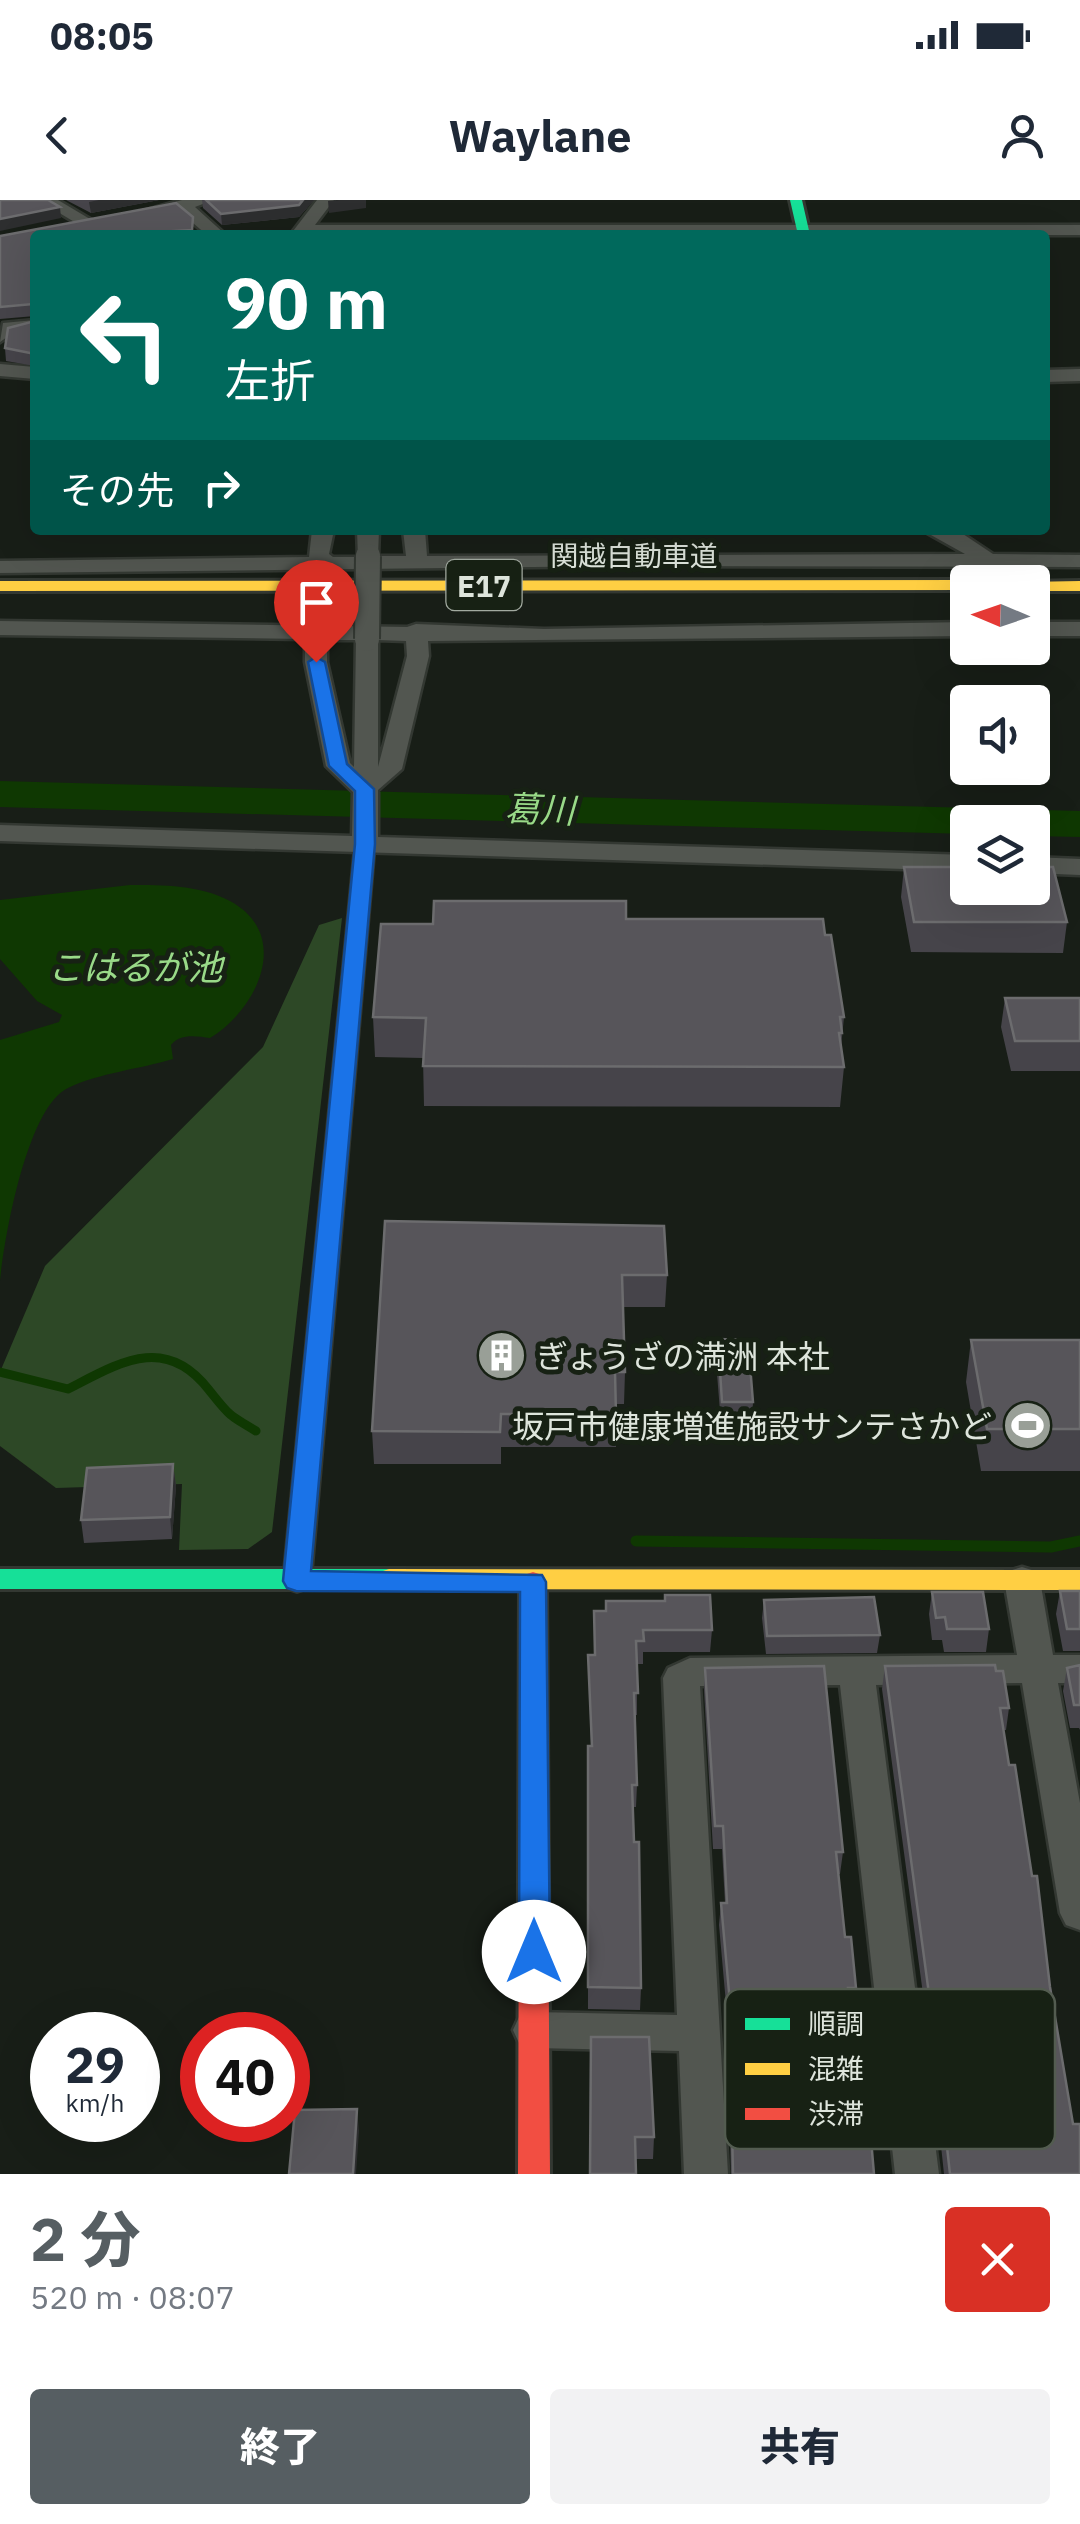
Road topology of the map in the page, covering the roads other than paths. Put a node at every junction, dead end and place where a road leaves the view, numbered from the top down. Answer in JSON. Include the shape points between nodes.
{"nodes":[{"id":1,"x":46,"y":200,"type":"edge"},
{"id":2,"x":326,"y":200,"type":"edge"},
{"id":3,"x":777,"y":200,"type":"edge"},
{"id":4,"x":796,"y":200,"type":"edge"},
{"id":5,"x":197,"y":202,"type":"edge"},
{"id":6,"x":126,"y":216,"type":"edge"},
{"id":7,"x":106,"y":219,"type":"edge"},
{"id":8,"x":87,"y":222,"type":"junction"},
{"id":9,"x":806,"y":228,"type":"edge"},
{"id":10,"x":63,"y":230,"type":"edge"},
{"id":11,"x":215,"y":230,"type":"edge"},
{"id":12,"x":303,"y":230,"type":"edge"},
{"id":13,"x":554,"y":230,"type":"edge"},
{"id":14,"x":1080,"y":230,"type":"edge"},
{"id":15,"x":30,"y":325,"type":"edge"},
{"id":16,"x":0,"y":336,"type":"edge"},
{"id":17,"x":0,"y":370,"type":"edge"},
{"id":18,"x":30,"y":372,"type":"edge"},
{"id":19,"x":1050,"y":376,"type":"edge"},
{"id":20,"x":1080,"y":376,"type":"edge"},
{"id":21,"x":322,"y":535,"type":"edge"},
{"id":22,"x":368,"y":535,"type":"edge"},
{"id":23,"x":414,"y":535,"type":"edge"},
{"id":24,"x":950,"y":535,"type":"edge"},
{"id":25,"x":990,"y":562,"type":"junction"},
{"id":26,"x":1080,"y":562,"type":"edge"},
{"id":27,"x":328,"y":564,"type":"junction"},
{"id":28,"x":417,"y":564,"type":"junction"},
{"id":29,"x":0,"y":566,"type":"edge"},
{"id":30,"x":0,"y":586,"type":"edge"},
{"id":31,"x":950,"y":586,"type":"edge"},
{"id":32,"x":1050,"y":586,"type":"edge"},
{"id":33,"x":1080,"y":586,"type":"edge"},
{"id":34,"x":950,"y":609,"type":"edge"},
{"id":35,"x":1050,"y":609,"type":"edge"},
{"id":36,"x":1080,"y":609,"type":"edge"},
{"id":37,"x":0,"y":610,"type":"edge"},
{"id":38,"x":730,"y":610,"type":"dead end"},
{"id":39,"x":415,"y":615,"type":"junction"},
{"id":40,"x":0,"y":628,"type":"edge"},
{"id":41,"x":950,"y":629,"type":"edge"},
{"id":42,"x":1050,"y":629,"type":"edge"},
{"id":43,"x":1080,"y":629,"type":"edge"},
{"id":44,"x":316,"y":631,"type":"junction"},
{"id":45,"x":364,"y":791,"type":"junction"},
{"id":46,"x":0,"y":833,"type":"edge"},
{"id":47,"x":364,"y":837,"type":"junction"},
{"id":48,"x":950,"y":862,"type":"edge"},
{"id":49,"x":1050,"y":865,"type":"edge"},
{"id":50,"x":1080,"y":866,"type":"edge"},
{"id":51,"x":0,"y":1579,"type":"edge"},
{"id":52,"x":1022,"y":1580,"type":"junction"},
{"id":53,"x":1080,"y":1580,"type":"edge"},
{"id":54,"x":296,"y":1581,"type":"junction"},
{"id":55,"x":533,"y":1582,"type":"junction"},
{"id":56,"x":856,"y":1668,"type":"junction"},
{"id":57,"x":1037,"y":1669,"type":"junction"},
{"id":58,"x":1080,"y":1669,"type":"edge"},
{"id":59,"x":1080,"y":1913,"type":"edge"},
{"id":60,"x":895,"y":1989,"type":"edge"},
{"id":61,"x":534,"y":2030,"type":"junction"},
{"id":62,"x":700,"y":2033,"type":"junction"},
{"id":63,"x":914,"y":2149,"type":"edge"},
{"id":64,"x":534,"y":2174,"type":"edge"},
{"id":65,"x":706,"y":2174,"type":"edge"},
{"id":66,"x":917,"y":2174,"type":"edge"}],
"edges":[{"from":1,"to":8,"type":"street"},
{"from":2,"to":12,"type":"street"},
{"from":3,"to":9,"type":"street"},
{"from":4,"to":9,"type":"main road"},
{"from":5,"to":6,"type":"street"},
{"from":5,"to":11,"type":"street"},
{"from":7,"to":8,"type":"street"},
{"from":8,"to":10,"type":"street"},
{"from":9,"to":13,"type":"street"},
{"from":9,"to":14,"type":"street"},
{"from":15,"to":16,"type":"street","via":[[9,327]]},
{"from":17,"to":18,"type":"street"},
{"from":19,"to":20,"type":"street"},
{"from":21,"to":27,"type":"street","via":[[318,555]]},
{"from":22,"to":45,"type":"street","bridge":true},
{"from":23,"to":28,"type":"street"},
{"from":24,"to":25,"type":"street"},
{"from":25,"to":26,"type":"street"},
{"from":25,"to":28,"type":"street"},
{"from":27,"to":28,"type":"street"},
{"from":27,"to":29,"type":"street"},
{"from":30,"to":31,"type":"main road","name":"関越自動車道","number":"E17"},
{"from":32,"to":33,"type":"main road"},
{"from":34,"to":38,"type":"main road","name":"関越自動車道"},
{"from":35,"to":36,"type":"main road"},
{"from":37,"to":39,"type":"main road"},
{"from":39,"to":41,"type":"street","via":[[544,636]]},
{"from":39,"to":44,"type":"street"},
{"from":39,"to":45,"type":"street","via":[[418,656],[390,768]]},
{"from":40,"to":44,"type":"street"},
{"from":42,"to":43,"type":"street"},
{"from":44,"to":45,"type":"street","via":[[338,766]]},
{"from":45,"to":47,"type":"street"},
{"from":46,"to":47,"type":"street"},
{"from":47,"to":48,"type":"street"},
{"from":47,"to":54,"type":"main road"},
{"from":49,"to":50,"type":"street"},
{"from":51,"to":54,"type":"main road"},
{"from":52,"to":53,"type":"main road"},
{"from":52,"to":55,"type":"main road"},
{"from":52,"to":57,"type":"street"},
{"from":54,"to":55,"type":"main road"},
{"from":55,"to":61,"type":"main road"},
{"from":56,"to":57,"type":"street"},
{"from":56,"to":60,"type":"street"},
{"from":56,"to":62,"type":"street","via":[[690,1672],[681,1678]]},
{"from":57,"to":58,"type":"street"},
{"from":57,"to":59,"type":"street"},
{"from":61,"to":62,"type":"street"},
{"from":61,"to":64,"type":"main road"},
{"from":62,"to":65,"type":"street"},
{"from":63,"to":66,"type":"street"}]}
